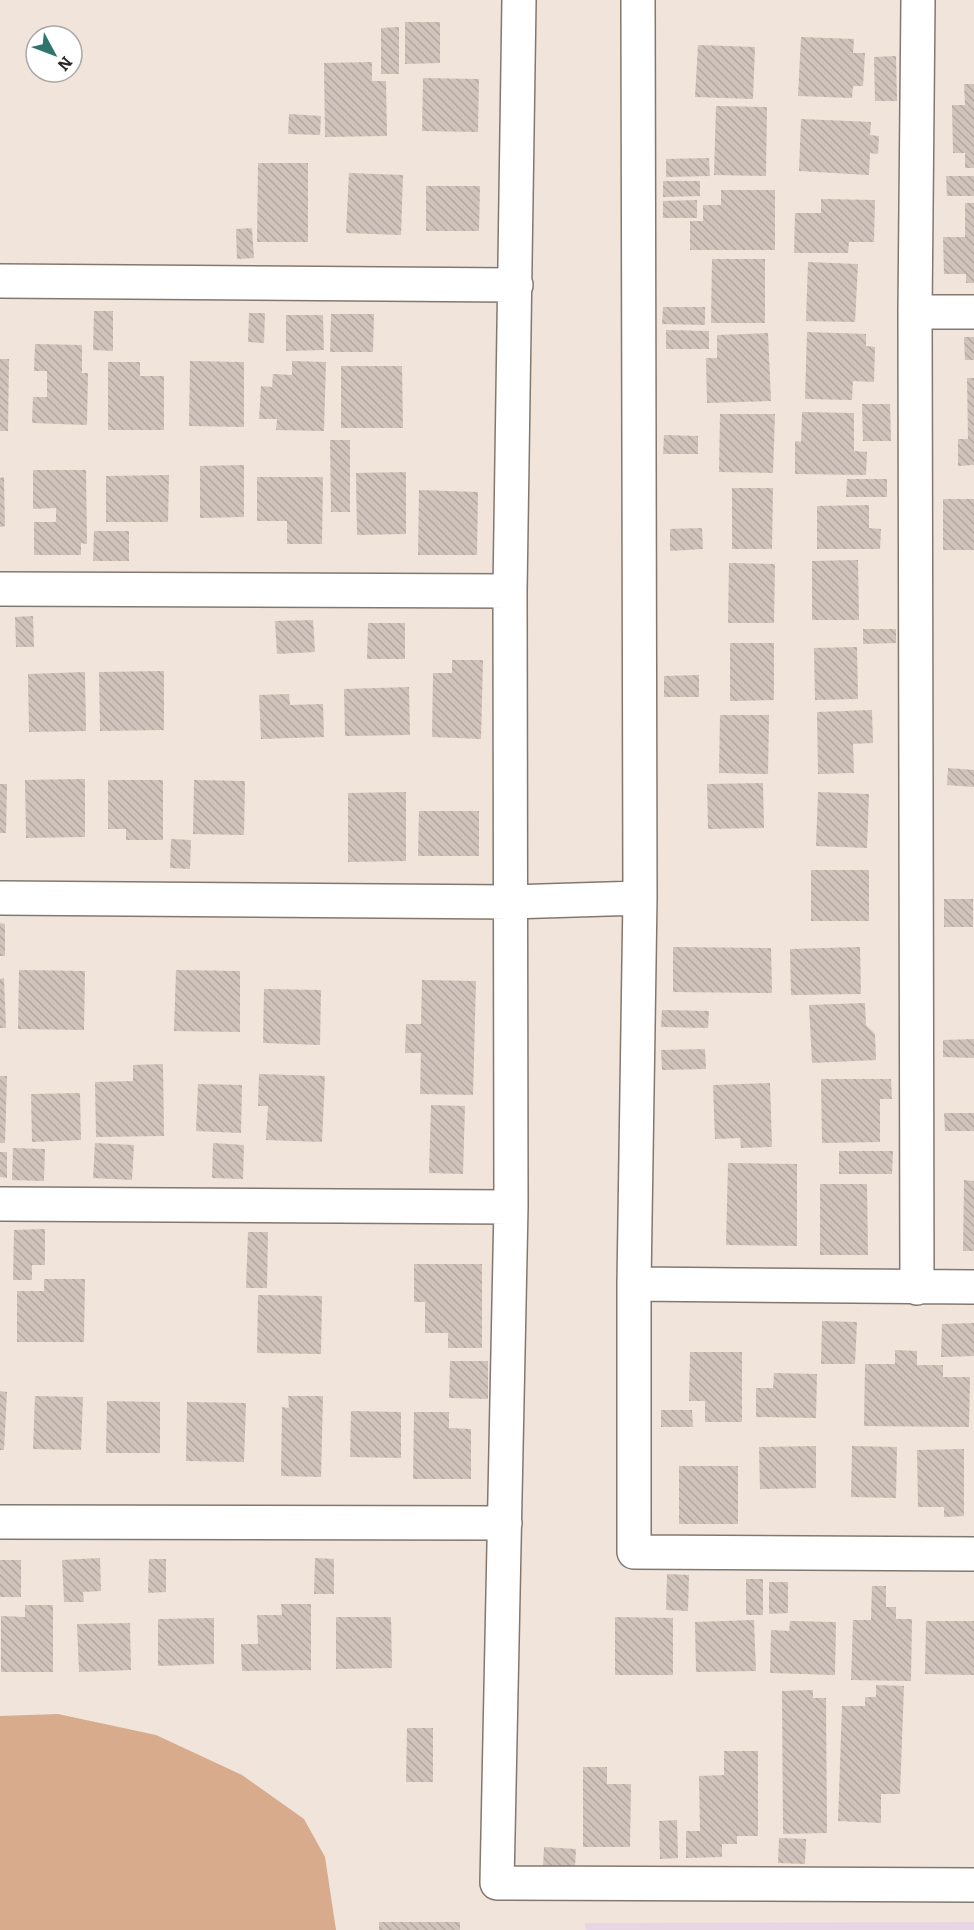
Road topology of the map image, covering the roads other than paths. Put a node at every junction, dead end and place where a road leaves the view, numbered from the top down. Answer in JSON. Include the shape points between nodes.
{"nodes":[{"id":1,"x":519,"y":0,"type":"edge"},
{"id":2,"x":638,"y":0,"type":"edge"},
{"id":3,"x":918,"y":0,"type":"edge"},
{"id":4,"x":0,"y":281,"type":"edge"},
{"id":5,"x":516,"y":285,"type":"junction"},
{"id":6,"x":915,"y":312,"type":"junction"},
{"id":7,"x":974,"y":312,"type":"edge"},
{"id":8,"x":0,"y":589,"type":"edge"},
{"id":9,"x":510,"y":591,"type":"junction"},
{"id":10,"x":0,"y":898,"type":"edge"},
{"id":11,"x":640,"y":898,"type":"junction"},
{"id":12,"x":510,"y":902,"type":"junction"},
{"id":13,"x":0,"y":1204,"type":"edge"},
{"id":14,"x":512,"y":1207,"type":"junction"},
{"id":15,"x":634,"y":1284,"type":"junction"},
{"id":16,"x":917,"y":1287,"type":"junction"},
{"id":17,"x":974,"y":1287,"type":"edge"},
{"id":18,"x":0,"y":1522,"type":"edge"},
{"id":19,"x":505,"y":1523,"type":"junction"},
{"id":20,"x":974,"y":1554,"type":"edge"},
{"id":21,"x":974,"y":1885,"type":"edge"}],
"edges":[{"from":1,"to":5,"type":"street"},
{"from":2,"to":11,"type":"street"},
{"from":3,"to":6,"type":"street"},
{"from":4,"to":5,"type":"street"},
{"from":5,"to":9,"type":"street"},
{"from":6,"to":7,"type":"street"},
{"from":6,"to":16,"type":"street"},
{"from":8,"to":9,"type":"street"},
{"from":9,"to":12,"type":"street"},
{"from":10,"to":12,"type":"street"},
{"from":11,"to":12,"type":"street"},
{"from":11,"to":15,"type":"street"},
{"from":12,"to":14,"type":"street"},
{"from":13,"to":14,"type":"street"},
{"from":14,"to":19,"type":"street"},
{"from":15,"to":16,"type":"street"},
{"from":15,"to":20,"type":"street","via":[[634,1552]]},
{"from":16,"to":17,"type":"street"},
{"from":18,"to":19,"type":"street"},
{"from":19,"to":21,"type":"street","via":[[497,1883]]}]}
